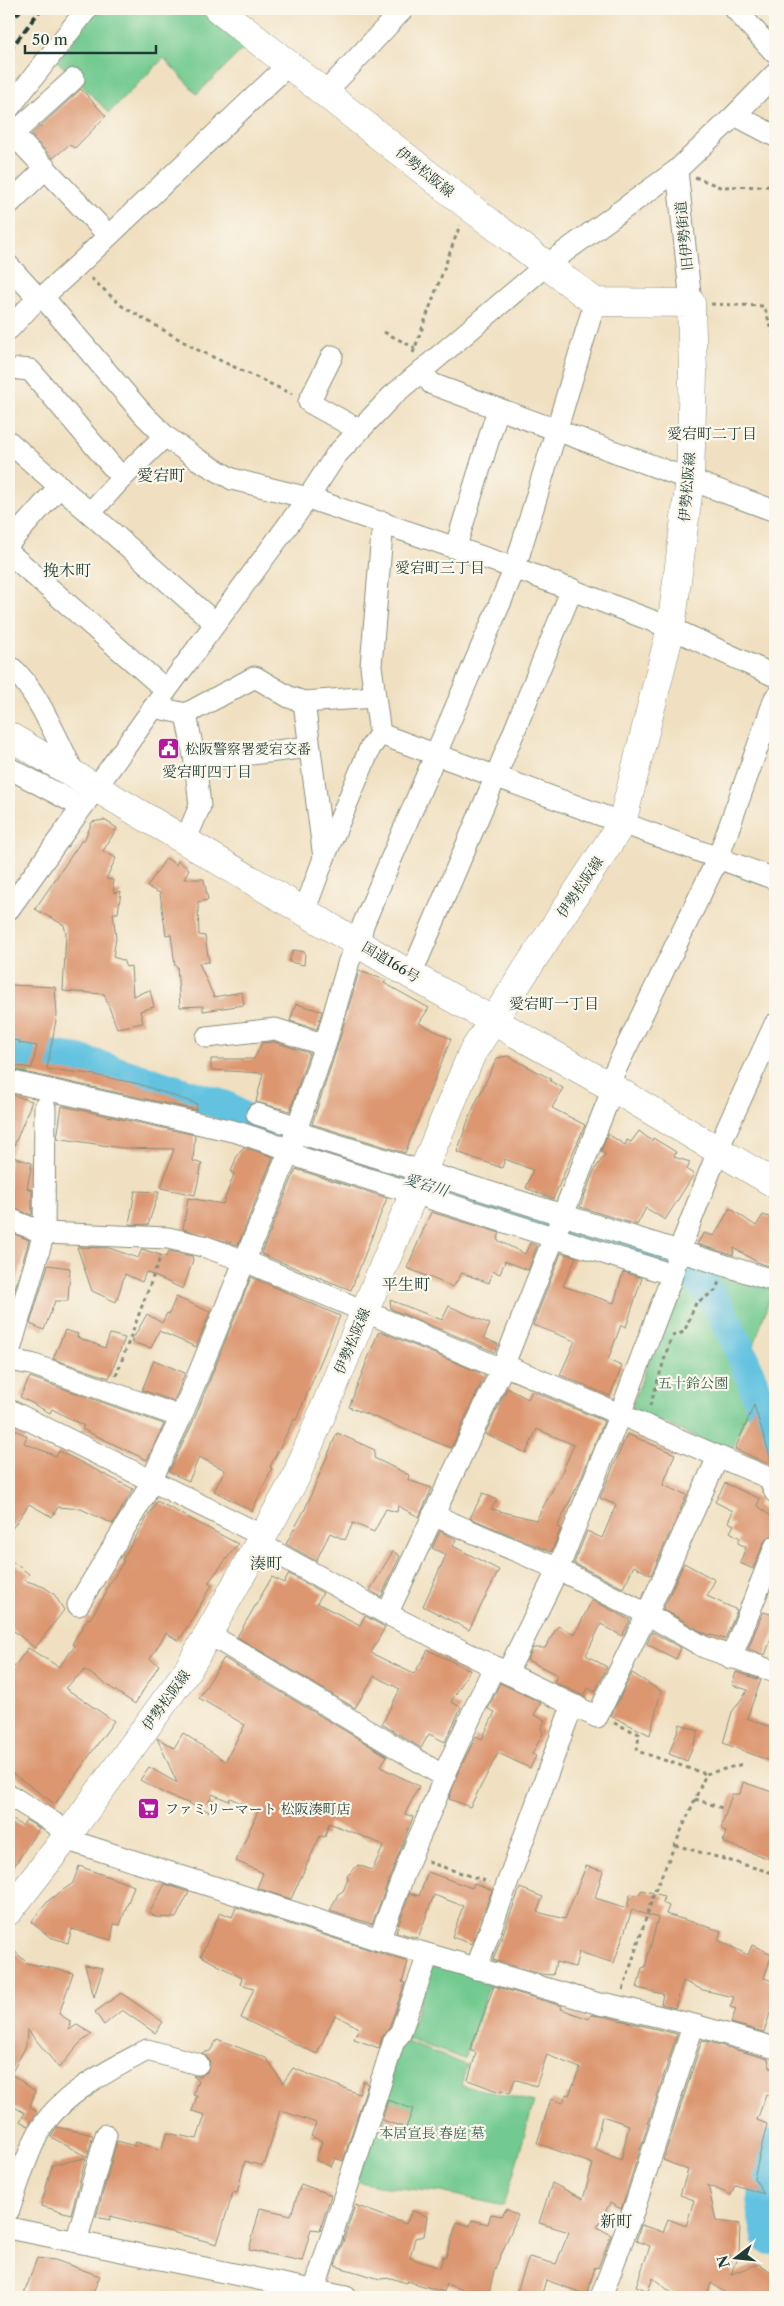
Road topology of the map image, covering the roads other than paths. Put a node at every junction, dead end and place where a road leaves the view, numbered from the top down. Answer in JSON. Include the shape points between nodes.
{"nodes":[{"id":1,"x":87,"y":9,"type":"edge"},
{"id":2,"x":218,"y":9,"type":"edge"},
{"id":3,"x":403,"y":9,"type":"edge"},
{"id":4,"x":735,"y":9,"type":"edge"},
{"id":5,"x":775,"y":53,"type":"edge"},
{"id":6,"x":288,"y":65,"type":"junction"},
{"id":7,"x":775,"y":74,"type":"edge"},
{"id":8,"x":74,"y":79,"type":"dead end"},
{"id":9,"x":326,"y":92,"type":"junction"},
{"id":10,"x":9,"y":108,"type":"edge"},
{"id":11,"x":736,"y":115,"type":"junction"},
{"id":12,"x":11,"y":132,"type":"edge"},
{"id":13,"x":775,"y":136,"type":"edge"},
{"id":14,"x":46,"y":168,"type":"junction"},
{"id":15,"x":677,"y":170,"type":"junction"},
{"id":16,"x":9,"y":204,"type":"edge"},
{"id":17,"x":108,"y":235,"type":"junction"},
{"id":18,"x":9,"y":266,"type":"edge"},
{"id":19,"x":545,"y":266,"type":"junction"},
{"id":20,"x":40,"y":297,"type":"junction"},
{"id":21,"x":595,"y":302,"type":"junction"},
{"id":22,"x":691,"y":303,"type":"junction"},
{"id":23,"x":9,"y":329,"type":"edge"},
{"id":24,"x":332,"y":356,"type":"dead end"},
{"id":25,"x":12,"y":369,"type":"edge"},
{"id":26,"x":421,"y":371,"type":"junction"},
{"id":27,"x":498,"y":409,"type":"junction"},
{"id":28,"x":359,"y":430,"type":"junction"},
{"id":29,"x":556,"y":430,"type":"junction"},
{"id":30,"x":165,"y":436,"type":"junction"},
{"id":31,"x":9,"y":442,"type":"edge"},
{"id":32,"x":122,"y":478,"type":"junction"},
{"id":33,"x":690,"y":479,"type":"junction"},
{"id":34,"x":60,"y":486,"type":"junction"},
{"id":35,"x":308,"y":498,"type":"junction"},
{"id":36,"x":775,"y":511,"type":"edge"},
{"id":37,"x":90,"y":513,"type":"junction"},
{"id":38,"x":383,"y":522,"type":"junction"},
{"id":39,"x":9,"y":543,"type":"edge"},
{"id":40,"x":456,"y":546,"type":"junction"},
{"id":41,"x":9,"y":553,"type":"edge"},
{"id":42,"x":515,"y":568,"type":"junction"},
{"id":43,"x":572,"y":589,"type":"junction"},
{"id":44,"x":215,"y":623,"type":"junction"},
{"id":45,"x":672,"y":628,"type":"junction"},
{"id":46,"x":9,"y":666,"type":"edge"},
{"id":47,"x":775,"y":676,"type":"edge"},
{"id":48,"x":374,"y":697,"type":"junction"},
{"id":49,"x":775,"y":698,"type":"edge"},
{"id":50,"x":160,"y":699,"type":"junction"},
{"id":51,"x":304,"y":702,"type":"junction"},
{"id":52,"x":186,"y":714,"type":"junction"},
{"id":53,"x":380,"y":734,"type":"junction"},
{"id":54,"x":9,"y":736,"type":"edge"},
{"id":55,"x":309,"y":747,"type":"junction"},
{"id":56,"x":437,"y":754,"type":"junction"},
{"id":57,"x":195,"y":761,"type":"junction"},
{"id":58,"x":9,"y":768,"type":"edge"},
{"id":59,"x":496,"y":776,"type":"junction"},
{"id":60,"x":76,"y":782,"type":"junction"},
{"id":61,"x":622,"y":823,"type":"junction"},
{"id":62,"x":185,"y":841,"type":"junction"},
{"id":63,"x":324,"y":858,"type":"junction"},
{"id":64,"x":718,"y":858,"type":"junction"},
{"id":65,"x":775,"y":879,"type":"edge"},
{"id":66,"x":9,"y":909,"type":"edge"},
{"id":67,"x":304,"y":912,"type":"junction"},
{"id":68,"x":359,"y":943,"type":"junction"},
{"id":69,"x":411,"y":975,"type":"junction"},
{"id":70,"x":492,"y":1021,"type":"junction"},
{"id":71,"x":775,"y":1024,"type":"edge"},
{"id":72,"x":207,"y":1037,"type":"dead end"},
{"id":73,"x":325,"y":1045,"type":"junction"},
{"id":74,"x":9,"y":1081,"type":"edge"},
{"id":75,"x":610,"y":1087,"type":"junction"},
{"id":76,"x":45,"y":1107,"type":"dead end"},
{"id":77,"x":257,"y":1114,"type":"dead end"},
{"id":78,"x":294,"y":1139,"type":"junction"},
{"id":79,"x":718,"y":1150,"type":"junction"},
{"id":80,"x":419,"y":1182,"type":"junction"},
{"id":81,"x":775,"y":1184,"type":"edge"},
{"id":82,"x":562,"y":1214,"type":"junction"},
{"id":83,"x":9,"y":1219,"type":"edge"},
{"id":84,"x":44,"y":1233,"type":"junction"},
{"id":85,"x":554,"y":1236,"type":"junction"},
{"id":86,"x":675,"y":1260,"type":"junction"},
{"id":87,"x":245,"y":1261,"type":"junction"},
{"id":88,"x":775,"y":1281,"type":"edge"},
{"id":89,"x":364,"y":1311,"type":"junction"},
{"id":90,"x":9,"y":1353,"type":"edge"},
{"id":91,"x":9,"y":1360,"type":"edge"},
{"id":92,"x":503,"y":1367,"type":"junction"},
{"id":93,"x":9,"y":1410,"type":"edge"},
{"id":94,"x":620,"y":1414,"type":"junction"},
{"id":95,"x":181,"y":1417,"type":"junction"},
{"id":96,"x":718,"y":1457,"type":"junction"},
{"id":97,"x":153,"y":1480,"type":"junction"},
{"id":98,"x":775,"y":1492,"type":"edge"},
{"id":99,"x":433,"y":1515,"type":"junction"},
{"id":100,"x":262,"y":1540,"type":"junction"},
{"id":101,"x":775,"y":1546,"type":"edge"},
{"id":102,"x":558,"y":1569,"type":"junction"},
{"id":103,"x":78,"y":1605,"type":"dead end"},
{"id":104,"x":387,"y":1614,"type":"junction"},
{"id":105,"x":647,"y":1614,"type":"junction"},
{"id":106,"x":209,"y":1634,"type":"junction"},
{"id":107,"x":731,"y":1658,"type":"junction"},
{"id":108,"x":500,"y":1670,"type":"junction"},
{"id":109,"x":775,"y":1672,"type":"edge"},
{"id":110,"x":576,"y":1706,"type":"junction"},
{"id":111,"x":443,"y":1776,"type":"junction"},
{"id":112,"x":9,"y":1794,"type":"edge"},
{"id":113,"x":65,"y":1839,"type":"junction"},
{"id":114,"x":9,"y":1911,"type":"edge"},
{"id":115,"x":379,"y":1940,"type":"junction"},
{"id":116,"x":428,"y":1955,"type":"junction"},
{"id":117,"x":476,"y":1970,"type":"junction"},
{"id":118,"x":692,"y":2026,"type":"junction"},
{"id":119,"x":775,"y":2048,"type":"edge"},
{"id":120,"x":198,"y":2064,"type":"dead end"},
{"id":121,"x":106,"y":2135,"type":"dead end"},
{"id":122,"x":9,"y":2210,"type":"edge"},
{"id":123,"x":9,"y":2228,"type":"edge"},
{"id":124,"x":76,"y":2242,"type":"junction"},
{"id":125,"x":314,"y":2292,"type":"junction"},
{"id":126,"x":341,"y":2297,"type":"edge"},
{"id":127,"x":602,"y":2297,"type":"edge"}],
"edges":[{"from":1,"to":10,"type":"street"},
{"from":2,"to":6,"type":"main road","name":"伊勢松阪線"},
{"from":3,"to":9,"type":"street"},
{"from":4,"to":5,"type":"street"},
{"from":6,"to":9,"type":"main road","name":"伊勢松阪線"},
{"from":6,"to":17,"type":"street"},
{"from":7,"to":11,"type":"street"},
{"from":8,"to":12,"type":"street"},
{"from":9,"to":19,"type":"main road","name":"伊勢松阪線"},
{"from":11,"to":13,"type":"street"},
{"from":11,"to":15,"type":"street"},
{"from":12,"to":14,"type":"street"},
{"from":14,"to":16,"type":"street"},
{"from":14,"to":17,"type":"street"},
{"from":15,"to":19,"type":"street"},
{"from":15,"to":22,"type":"street","name":"旧伊勢街道"},
{"from":17,"to":20,"type":"street"},
{"from":18,"to":20,"type":"street"},
{"from":19,"to":21,"type":"main road","name":"伊勢松阪線"},
{"from":19,"to":26,"type":"street"},
{"from":20,"to":23,"type":"street"},
{"from":20,"to":30,"type":"street"},
{"from":21,"to":22,"type":"main road"},
{"from":21,"to":29,"type":"street"},
{"from":22,"to":33,"type":"main road","name":"伊勢松阪線"},
{"from":24,"to":28,"type":"street","via":[[309,402]]},
{"from":25,"to":32,"type":"street","via":[[30,370]]},
{"from":26,"to":27,"type":"street","via":[[432,384]]},
{"from":26,"to":28,"type":"street"},
{"from":27,"to":29,"type":"street"},
{"from":27,"to":40,"type":"street"},
{"from":28,"to":35,"type":"street","via":[[336,455]]},
{"from":29,"to":33,"type":"street"},
{"from":29,"to":42,"type":"street"},
{"from":30,"to":32,"type":"street"},
{"from":30,"to":35,"type":"street","via":[[232,479]]},
{"from":31,"to":34,"type":"street"},
{"from":32,"to":37,"type":"street"},
{"from":33,"to":36,"type":"street"},
{"from":33,"to":45,"type":"main road","name":"伊勢松阪線"},
{"from":34,"to":37,"type":"street"},
{"from":34,"to":39,"type":"street"},
{"from":35,"to":38,"type":"street"},
{"from":35,"to":44,"type":"street"},
{"from":37,"to":44,"type":"street"},
{"from":38,"to":40,"type":"street"},
{"from":38,"to":48,"type":"street","via":[[371,666]]},
{"from":40,"to":42,"type":"street"},
{"from":41,"to":50,"type":"street"},
{"from":42,"to":43,"type":"street"},
{"from":42,"to":56,"type":"street"},
{"from":43,"to":45,"type":"street"},
{"from":43,"to":59,"type":"street"},
{"from":44,"to":50,"type":"street"},
{"from":45,"to":47,"type":"street"},
{"from":45,"to":61,"type":"main road","name":"伊勢松阪線"},
{"from":46,"to":60,"type":"street","via":[[19,674],[38,704]]},
{"from":48,"to":51,"type":"street"},
{"from":48,"to":53,"type":"street"},
{"from":49,"to":64,"type":"street"},
{"from":50,"to":52,"type":"street"},
{"from":50,"to":60,"type":"street"},
{"from":51,"to":52,"type":"street","via":[[255,677]]},
{"from":51,"to":55,"type":"street"},
{"from":52,"to":57,"type":"street"},
{"from":53,"to":56,"type":"street"},
{"from":53,"to":63,"type":"street","via":[[370,748]]},
{"from":54,"to":60,"type":"main road","name":"国道166号"},
{"from":55,"to":57,"type":"street"},
{"from":55,"to":63,"type":"street"},
{"from":56,"to":59,"type":"street"},
{"from":56,"to":68,"type":"street","via":[[363,925]]},
{"from":57,"to":62,"type":"street","via":[[200,806]]},
{"from":58,"to":60,"type":"street"},
{"from":59,"to":61,"type":"street"},
{"from":59,"to":69,"type":"street"},
{"from":60,"to":62,"type":"main road","name":"国道166号"},
{"from":60,"to":66,"type":"street"},
{"from":61,"to":64,"type":"street"},
{"from":61,"to":70,"type":"main road","name":"伊勢松阪線"},
{"from":62,"to":67,"type":"main road","name":"国道166号"},
{"from":63,"to":67,"type":"street"},
{"from":64,"to":65,"type":"street"},
{"from":64,"to":75,"type":"street"},
{"from":67,"to":68,"type":"main road","name":"国道166号"},
{"from":68,"to":69,"type":"main road","name":"国道166号"},
{"from":68,"to":73,"type":"street","via":[[349,960]]},
{"from":69,"to":70,"type":"main road","name":"国道166号"},
{"from":70,"to":75,"type":"main road","name":"国道166号"},
{"from":70,"to":80,"type":"main road","name":"伊勢松阪線","via":[[472,1053]]},
{"from":71,"to":79,"type":"street"},
{"from":72,"to":73,"type":"street","via":[[275,1029]]},
{"from":73,"to":78,"type":"street"},
{"from":74,"to":78,"type":"street","via":[[237,1132],[279,1146]]},
{"from":75,"to":79,"type":"main road","name":"国道166号"},
{"from":75,"to":82,"type":"street"},
{"from":76,"to":84,"type":"street"},
{"from":77,"to":78,"type":"street"},
{"from":78,"to":80,"type":"street","via":[[302,1158]]},
{"from":78,"to":87,"type":"street"},
{"from":79,"to":81,"type":"main road","name":"国道166号"},
{"from":79,"to":86,"type":"street"},
{"from":80,"to":82,"type":"street"},
{"from":80,"to":85,"type":"street"},
{"from":80,"to":89,"type":"main road","name":"伊勢松阪線"},
{"from":82,"to":85,"type":"street"},
{"from":82,"to":86,"type":"street"},
{"from":83,"to":84,"type":"street"},
{"from":84,"to":87,"type":"street","via":[[168,1238]]},
{"from":84,"to":90,"type":"street"},
{"from":85,"to":86,"type":"street"},
{"from":85,"to":92,"type":"street"},
{"from":86,"to":88,"type":"street"},
{"from":86,"to":94,"type":"street","via":[[670,1282]]},
{"from":87,"to":89,"type":"street"},
{"from":87,"to":95,"type":"street"},
{"from":89,"to":92,"type":"street"},
{"from":89,"to":100,"type":"main road","name":"伊勢松阪線","via":[[295,1479]]},
{"from":91,"to":95,"type":"street","via":[[110,1390]]},
{"from":92,"to":94,"type":"street"},
{"from":92,"to":99,"type":"street"},
{"from":93,"to":97,"type":"street"},
{"from":94,"to":96,"type":"street"},
{"from":94,"to":102,"type":"street"},
{"from":95,"to":97,"type":"street"},
{"from":96,"to":98,"type":"street","via":[[770,1478]]},
{"from":96,"to":105,"type":"street"},
{"from":97,"to":100,"type":"street"},
{"from":97,"to":103,"type":"street"},
{"from":99,"to":102,"type":"street"},
{"from":99,"to":104,"type":"street"},
{"from":100,"to":104,"type":"street"},
{"from":100,"to":106,"type":"main road","name":"伊勢松阪線"},
{"from":101,"to":107,"type":"street"},
{"from":102,"to":105,"type":"street"},
{"from":102,"to":108,"type":"street"},
{"from":104,"to":108,"type":"street"},
{"from":105,"to":107,"type":"street"},
{"from":105,"to":110,"type":"street","via":[[597,1717]]},
{"from":106,"to":111,"type":"street"},
{"from":106,"to":113,"type":"main road","name":"伊勢松阪線","via":[[189,1668]]},
{"from":107,"to":109,"type":"street"},
{"from":108,"to":110,"type":"street"},
{"from":108,"to":111,"type":"street"},
{"from":110,"to":117,"type":"street","via":[[568,1717]]},
{"from":111,"to":115,"type":"street","via":[[446,1777]]},
{"from":112,"to":113,"type":"street","via":[[57,1824]]},
{"from":113,"to":114,"type":"main road","name":"伊勢松阪線"},
{"from":113,"to":115,"type":"street"},
{"from":115,"to":116,"type":"street"},
{"from":116,"to":117,"type":"street"},
{"from":116,"to":125,"type":"street","via":[[400,2034],[394,2041]]},
{"from":117,"to":118,"type":"street","via":[[602,2006],[607,2004]]},
{"from":118,"to":119,"type":"street"},
{"from":118,"to":127,"type":"street"},
{"from":120,"to":122,"type":"street","via":[[146,2050],[90,2081],[62,2103],[38,2133]]},
{"from":121,"to":124,"type":"street"},
{"from":123,"to":124,"type":"street"},
{"from":124,"to":125,"type":"street"},
{"from":125,"to":126,"type":"street"}]}
